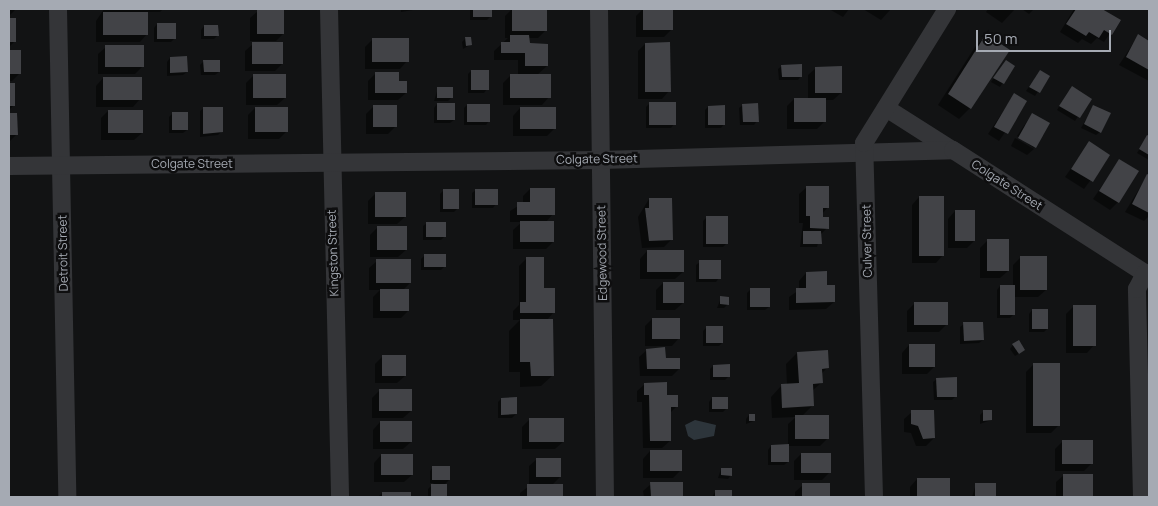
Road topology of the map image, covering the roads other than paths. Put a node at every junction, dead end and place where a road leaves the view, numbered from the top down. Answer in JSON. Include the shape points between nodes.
{"nodes":[{"id":1,"x":58,"y":9,"type":"edge"},
{"id":2,"x":329,"y":9,"type":"edge"},
{"id":3,"x":599,"y":9,"type":"edge"},
{"id":4,"x":947,"y":9,"type":"edge"},
{"id":5,"x":886,"y":108,"type":"junction"},
{"id":6,"x":953,"y":150,"type":"junction"},
{"id":7,"x":865,"y":151,"type":"junction"},
{"id":8,"x":600,"y":160,"type":"junction"},
{"id":9,"x":331,"y":164,"type":"junction"},
{"id":10,"x":9,"y":166,"type":"edge"},
{"id":11,"x":60,"y":166,"type":"junction"},
{"id":12,"x":1147,"y":274,"type":"edge"},
{"id":13,"x":67,"y":497,"type":"edge"},
{"id":14,"x":340,"y":497,"type":"edge"},
{"id":15,"x":605,"y":497,"type":"edge"},
{"id":16,"x":874,"y":497,"type":"edge"},
{"id":17,"x":1142,"y":497,"type":"edge"}],
"edges":[{"from":1,"to":11,"type":"street","name":"Detroit Street"},
{"from":2,"to":9,"type":"street","name":"Kingston Street"},
{"from":3,"to":8,"type":"street","name":"Edgewood Street"},
{"from":4,"to":5,"type":"street","name":"Culver Street"},
{"from":5,"to":6,"type":"street"},
{"from":5,"to":7,"type":"street","name":"Culver Street","via":[[864,143]]},
{"from":6,"to":7,"type":"street","name":"Colgate Street"},
{"from":6,"to":12,"type":"street","name":"Colgate Street"},
{"from":7,"to":8,"type":"street","name":"Colgate Street"},
{"from":7,"to":16,"type":"street","name":"Culver Street"},
{"from":8,"to":9,"type":"street","name":"Colgate Street"},
{"from":8,"to":15,"type":"street","name":"Edgewood Street"},
{"from":9,"to":11,"type":"street","name":"Colgate Street"},
{"from":9,"to":14,"type":"street","name":"Kingston Street"},
{"from":10,"to":11,"type":"street","name":"Colgate Street"},
{"from":11,"to":13,"type":"street","name":"Detroit Street"},
{"from":12,"to":17,"type":"street","via":[[1136,289]]}]}
